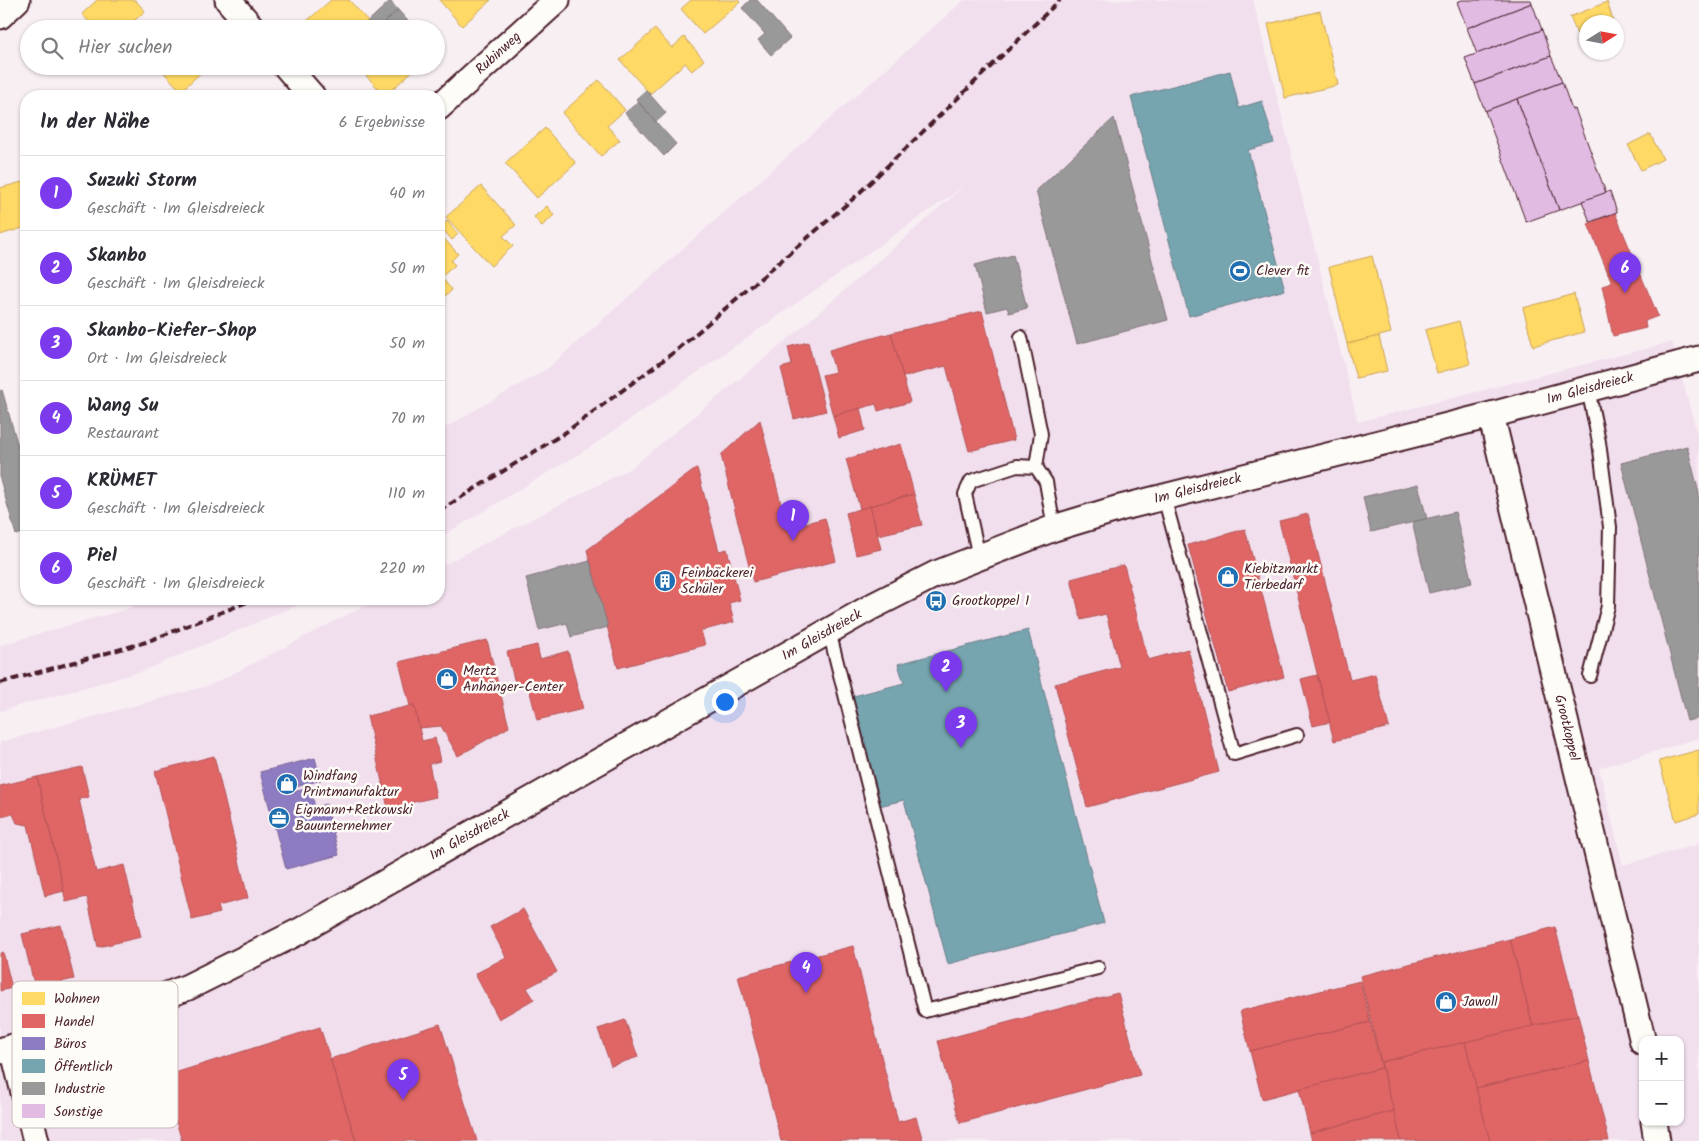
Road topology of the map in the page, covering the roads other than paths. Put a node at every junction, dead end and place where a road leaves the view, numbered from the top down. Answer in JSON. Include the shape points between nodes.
{"nodes":[{"id":1,"x":17,"y":0,"type":"edge"},
{"id":2,"x":228,"y":0,"type":"edge"},
{"id":3,"x":557,"y":0,"type":"edge"},
{"id":4,"x":0,"y":16,"type":"edge"},
{"id":5,"x":245,"y":20,"type":"edge"},
{"id":6,"x":294,"y":75,"type":"edge"},
{"id":7,"x":307,"y":90,"type":"edge"},
{"id":8,"x":445,"y":102,"type":"edge"},
{"id":9,"x":1021,"y":337,"type":"dead end"},
{"id":10,"x":1699,"y":359,"type":"edge"},
{"id":11,"x":1588,"y":389,"type":"junction"},
{"id":12,"x":1492,"y":415,"type":"junction"},
{"id":13,"x":1036,"y":467,"type":"junction"},
{"id":14,"x":1164,"y":497,"type":"junction"},
{"id":15,"x":1054,"y":528,"type":"junction"},
{"id":16,"x":979,"y":557,"type":"junction"},
{"id":17,"x":829,"y":631,"type":"junction"},
{"id":18,"x":1590,"y":676,"type":"dead end"},
{"id":19,"x":1297,"y":735,"type":"dead end"},
{"id":20,"x":1098,"y":968,"type":"dead end"},
{"id":21,"x":178,"y":991,"type":"edge"},
{"id":22,"x":1642,"y":1036,"type":"edge"},
{"id":23,"x":6,"y":1050,"type":"edge"},
{"id":24,"x":12,"y":1068,"type":"edge"},
{"id":25,"x":1655,"y":1126,"type":"edge"},
{"id":26,"x":32,"y":1128,"type":"edge"},
{"id":27,"x":36,"y":1141,"type":"edge"},
{"id":28,"x":1657,"y":1141,"type":"edge"}],
"edges":[{"from":1,"to":4,"type":"street"},
{"from":2,"to":5,"type":"street"},
{"from":3,"to":8,"type":"street","name":"Rubinweg"},
{"from":6,"to":7,"type":"street"},
{"from":9,"to":13,"type":"lane","via":[[1041,434]]},
{"from":10,"to":11,"type":"street","name":"Im Gleisdreieck"},
{"from":11,"to":12,"type":"street","name":"Im Gleisdreieck"},
{"from":11,"to":18,"type":"lane","via":[[1599,442],[1610,527],[1608,606]]},
{"from":12,"to":14,"type":"street","name":"Im Gleisdreieck"},
{"from":12,"to":22,"type":"street","name":"Grootkoppel"},
{"from":13,"to":15,"type":"lane","via":[[1046,482]]},
{"from":13,"to":16,"type":"lane","via":[[1018,466],[971,480],[965,494]]},
{"from":14,"to":15,"type":"street","name":"Im Gleisdreieck"},
{"from":14,"to":19,"type":"lane","via":[[1234,754]]},
{"from":15,"to":16,"type":"street","name":"Im Gleisdreieck"},
{"from":16,"to":17,"type":"street","name":"Im Gleisdreieck","via":[[936,574]]},
{"from":17,"to":20,"type":"lane","via":[[925,1011]]},
{"from":17,"to":21,"type":"street","name":"Im Gleisdreieck","via":[[300,931]]},
{"from":23,"to":24,"type":"street"},
{"from":25,"to":28,"type":"street"},
{"from":26,"to":27,"type":"street"}]}
